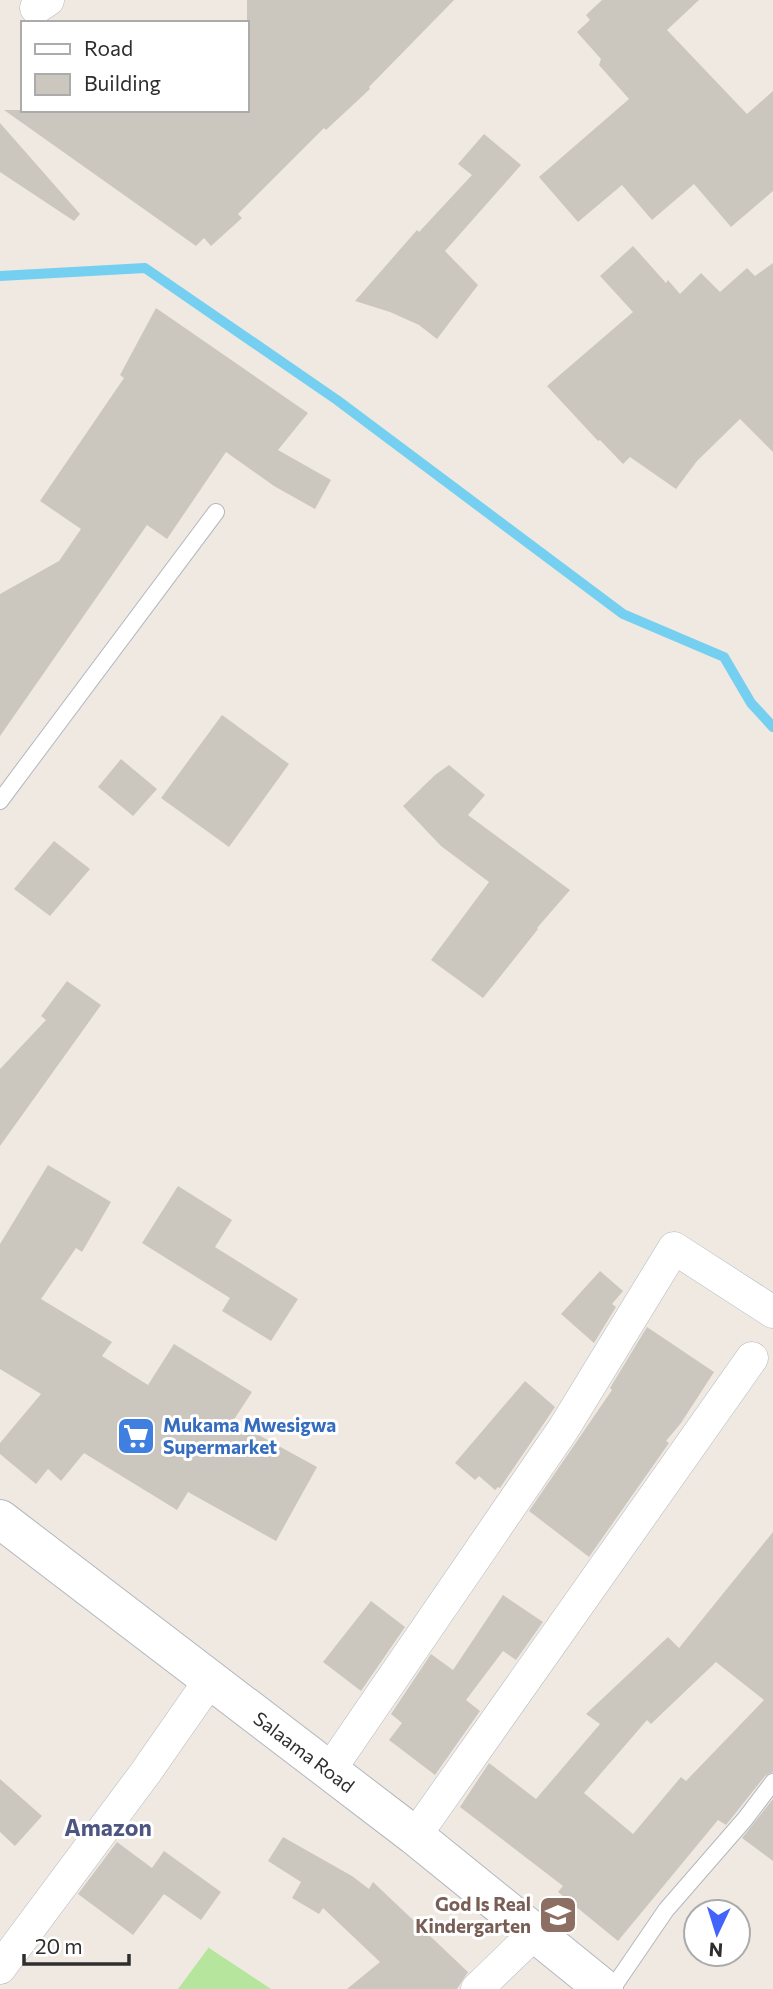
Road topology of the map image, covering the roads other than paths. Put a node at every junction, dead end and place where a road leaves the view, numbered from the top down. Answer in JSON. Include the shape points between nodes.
{"nodes":[{"id":1,"x":216,"y":512,"type":"dead end"},
{"id":2,"x":0,"y":801,"type":"edge"},
{"id":3,"x":773,"y":1312,"type":"edge"},
{"id":4,"x":752,"y":1358,"type":"dead end"},
{"id":5,"x":0,"y":1520,"type":"edge"},
{"id":6,"x":210,"y":1680,"type":"junction"},
{"id":7,"x":329,"y":1771,"type":"junction"},
{"id":8,"x":773,"y":1782,"type":"edge"},
{"id":9,"x":415,"y":1836,"type":"junction"},
{"id":10,"x":536,"y":1932,"type":"junction"},
{"id":11,"x":0,"y":1968,"type":"edge"},
{"id":12,"x":477,"y":1989,"type":"edge"},
{"id":13,"x":604,"y":1989,"type":"edge"},
{"id":14,"x":612,"y":1989,"type":"edge"}],
"edges":[{"from":1,"to":2,"type":"lane"},
{"from":3,"to":7,"type":"street","via":[[674,1248],[564,1428]]},
{"from":4,"to":9,"type":"street"},
{"from":5,"to":6,"type":"main road","name":"Salaama Road"},
{"from":6,"to":7,"type":"main road","name":"Salaama Road"},
{"from":6,"to":11,"type":"street"},
{"from":7,"to":9,"type":"main road","name":"Salaama Road"},
{"from":8,"to":14,"type":"lane","via":[[666,1910]]},
{"from":9,"to":10,"type":"main road","name":"Salaama Road"},
{"from":10,"to":12,"type":"street"},
{"from":10,"to":13,"type":"main road","name":"Salaama Road"}]}
